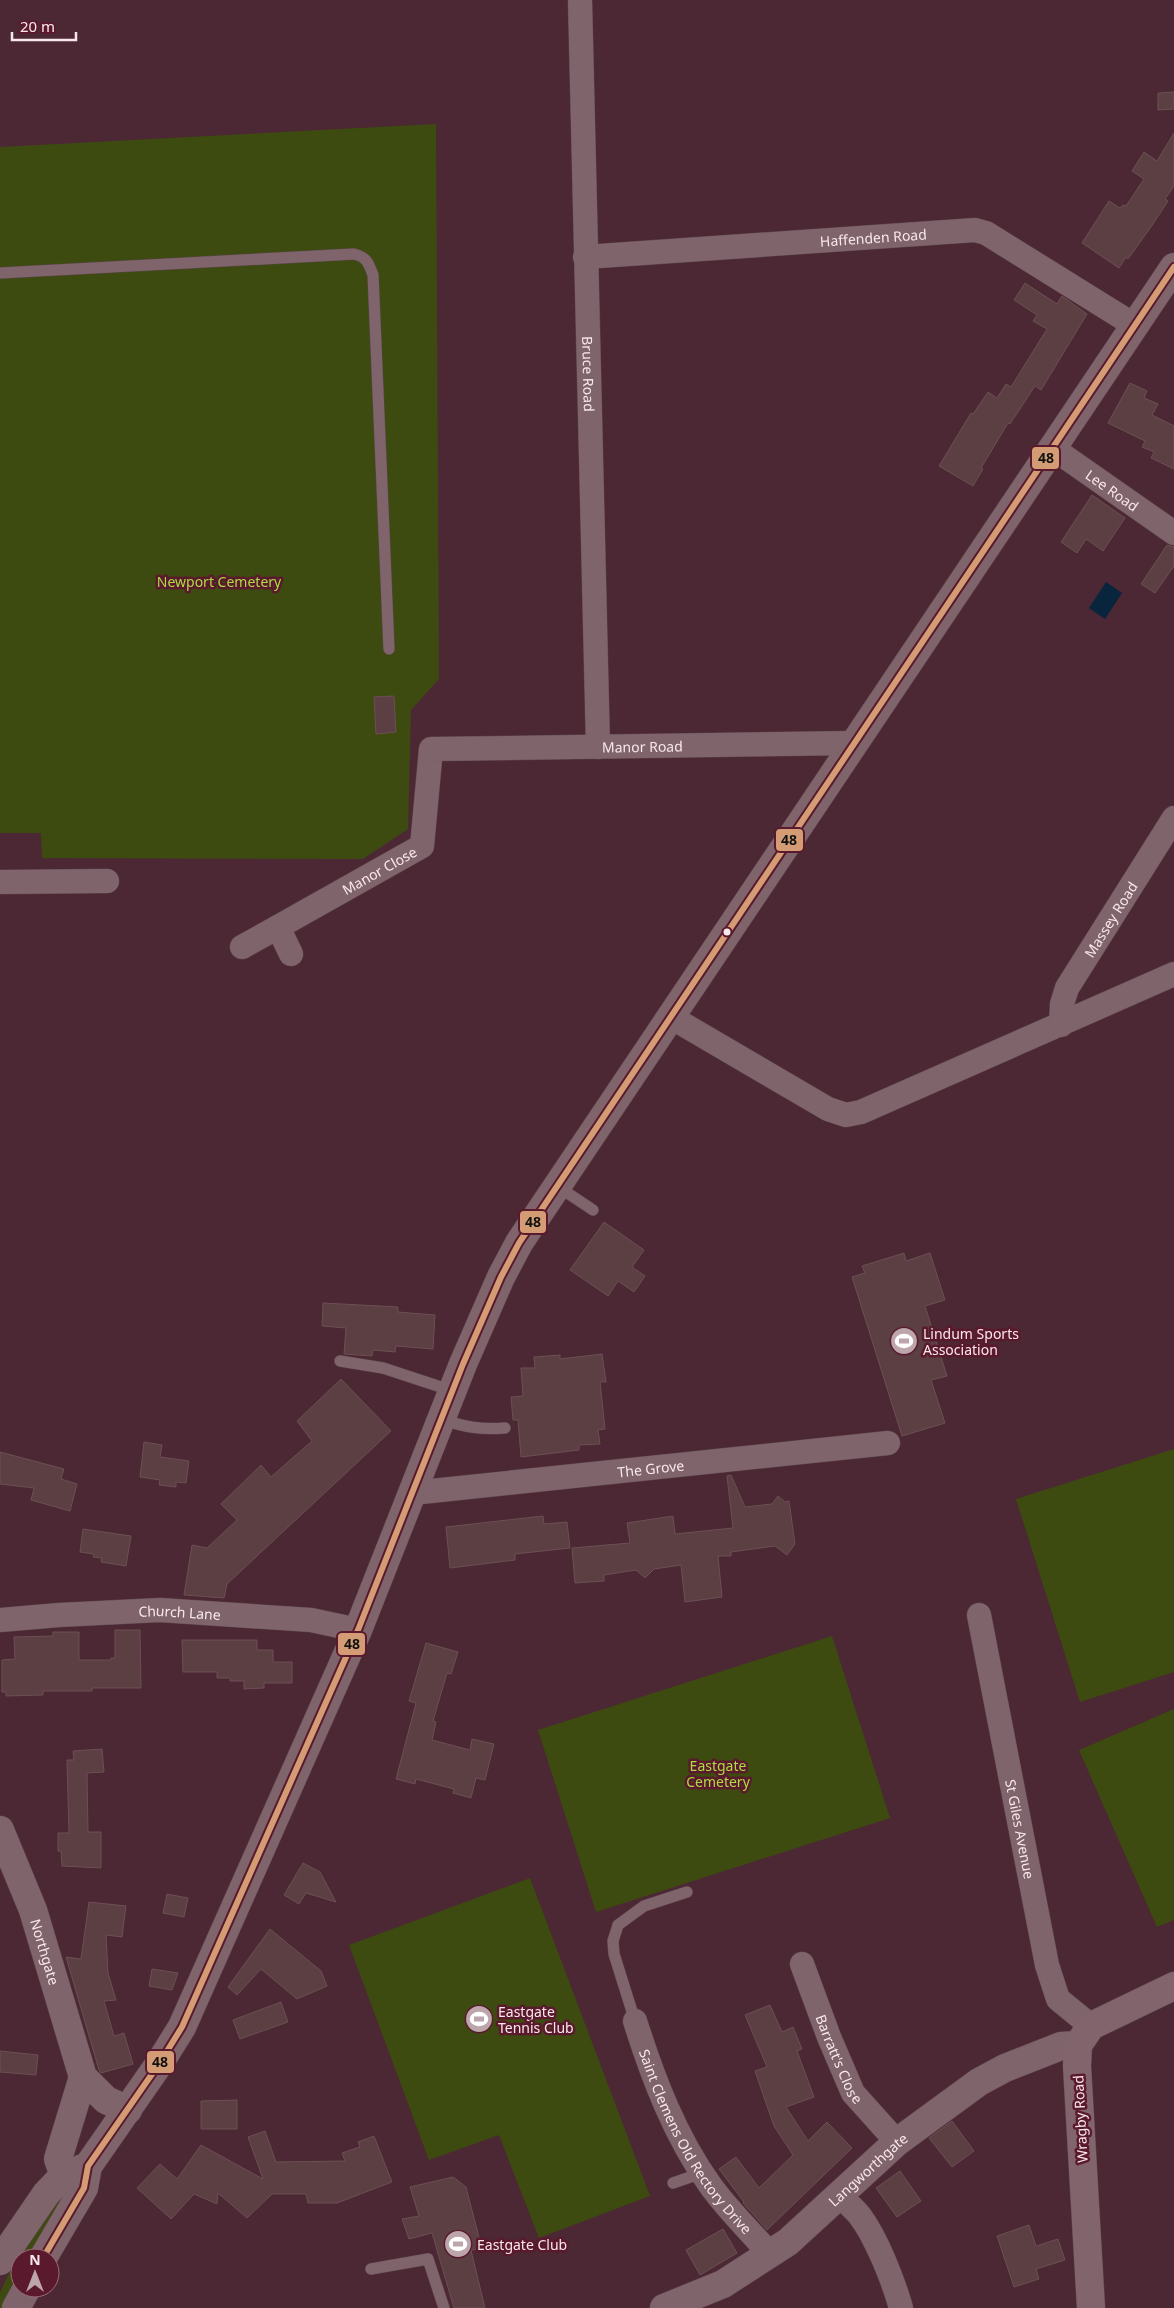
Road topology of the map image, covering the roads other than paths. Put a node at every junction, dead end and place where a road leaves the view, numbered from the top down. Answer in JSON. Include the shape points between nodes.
{"nodes":[{"id":1,"x":580,"y":0,"type":"edge"},
{"id":2,"x":585,"y":257,"type":"junction"},
{"id":3,"x":1174,"y":267,"type":"edge"},
{"id":4,"x":0,"y":273,"type":"edge"},
{"id":5,"x":1134,"y":325,"type":"junction"},
{"id":6,"x":1051,"y":448,"type":"junction"},
{"id":7,"x":1174,"y":533,"type":"edge"},
{"id":8,"x":389,"y":648,"type":"dead end"},
{"id":9,"x":852,"y":743,"type":"junction"},
{"id":10,"x":598,"y":747,"type":"junction"},
{"id":11,"x":431,"y":749,"type":"joint"},
{"id":12,"x":1174,"y":818,"type":"edge"},
{"id":13,"x":107,"y":881,"type":"dead end"},
{"id":14,"x":0,"y":882,"type":"edge"},
{"id":15,"x":278,"y":927,"type":"junction"},
{"id":16,"x":242,"y":947,"type":"dead end"},
{"id":17,"x":291,"y":954,"type":"dead end"},
{"id":18,"x":1174,"y":974,"type":"edge"},
{"id":19,"x":670,"y":1016,"type":"junction"},
{"id":20,"x":1061,"y":1025,"type":"junction"},
{"id":21,"x":557,"y":1185,"type":"junction"},
{"id":22,"x":593,"y":1210,"type":"dead end"},
{"id":23,"x":340,"y":1361,"type":"dead end"},
{"id":24,"x":452,"y":1391,"type":"junction"},
{"id":25,"x":441,"y":1419,"type":"junction"},
{"id":26,"x":505,"y":1428,"type":"dead end"},
{"id":27,"x":888,"y":1443,"type":"dead end"},
{"id":28,"x":412,"y":1493,"type":"junction"},
{"id":29,"x":979,"y":1615,"type":"dead end"},
{"id":30,"x":0,"y":1620,"type":"edge"},
{"id":31,"x":358,"y":1630,"type":"junction"},
{"id":32,"x":0,"y":1830,"type":"edge"},
{"id":33,"x":687,"y":1892,"type":"dead end"},
{"id":34,"x":802,"y":1964,"type":"dead end"},
{"id":35,"x":1174,"y":1986,"type":"edge"},
{"id":36,"x":635,"y":2021,"type":"joint"},
{"id":37,"x":1085,"y":2036,"type":"junction"},
{"id":38,"x":83,"y":2077,"type":"junction"},
{"id":39,"x":128,"y":2110,"type":"junction"},
{"id":40,"x":897,"y":2142,"type":"junction"},
{"id":41,"x":76,"y":2170,"type":"junction"},
{"id":42,"x":702,"y":2173,"type":"junction"},
{"id":43,"x":673,"y":2183,"type":"dead end"},
{"id":44,"x":838,"y":2194,"type":"junction"},
{"id":45,"x":49,"y":2248,"type":"edge"},
{"id":46,"x":770,"y":2254,"type":"junction"},
{"id":47,"x":0,"y":2261,"type":"edge"},
{"id":48,"x":371,"y":2269,"type":"dead end"},
{"id":49,"x":444,"y":2308,"type":"edge"},
{"id":50,"x":664,"y":2308,"type":"edge"},
{"id":51,"x":901,"y":2308,"type":"edge"},
{"id":52,"x":1091,"y":2308,"type":"edge"}],
"edges":[{"from":1,"to":2,"type":"street","name":"Bruce Road"},
{"from":2,"to":5,"type":"street","name":"Haffenden Road","via":[[975,230],[986,233]]},
{"from":2,"to":10,"type":"street","name":"Bruce Road"},
{"from":3,"to":5,"type":"street"},
{"from":4,"to":8,"type":"lane","via":[[354,254],[369,262],[373,275]]},
{"from":5,"to":6,"type":"street"},
{"from":6,"to":7,"type":"street","name":"Lee Road"},
{"from":6,"to":9,"type":"street"},
{"from":9,"to":10,"type":"street","name":"Manor Road"},
{"from":9,"to":19,"type":"street"},
{"from":10,"to":11,"type":"street","name":"Manor Road"},
{"from":11,"to":15,"type":"street","name":"Manor Close","via":[[422,846]]},
{"from":12,"to":20,"type":"street","name":"Massey Road","via":[[1067,988]]},
{"from":13,"to":14,"type":"street"},
{"from":15,"to":16,"type":"street"},
{"from":15,"to":17,"type":"street"},
{"from":18,"to":20,"type":"street"},
{"from":19,"to":20,"type":"street","via":[[828,1109],[846,1115],[860,1112]]},
{"from":19,"to":21,"type":"street"},
{"from":21,"to":22,"type":"lane"},
{"from":21,"to":24,"type":"street","via":[[518,1243]]},
{"from":23,"to":24,"type":"lane","via":[[383,1368]]},
{"from":24,"to":25,"type":"street"},
{"from":25,"to":26,"type":"lane","via":[[481,1430]]},
{"from":25,"to":28,"type":"street"},
{"from":27,"to":28,"type":"street","name":"The Grove"},
{"from":28,"to":31,"type":"street"},
{"from":29,"to":37,"type":"street","name":"St Giles Avenue","via":[[1047,1965],[1058,1999]]},
{"from":30,"to":31,"type":"street","name":"Church Lane","via":[[160,1610],[311,1620]]},
{"from":31,"to":39,"type":"street","via":[[182,2027]]},
{"from":32,"to":38,"type":"street","name":"Northgate","via":[[33,1910]]},
{"from":33,"to":36,"type":"lane","via":[[644,1906],[618,1926],[613,1941],[614,1954]]},
{"from":34,"to":40,"type":"street","name":"Barratt's Close","via":[[853,2093]]},
{"from":35,"to":37,"type":"main road"},
{"from":36,"to":42,"type":"street","name":"Saint Clemens Old Rectory Drive","via":[[666,2107]]},
{"from":37,"to":40,"type":"street","name":"Langworthgate","via":[[979,2082]]},
{"from":37,"to":52,"type":"main road","name":"Wragby Road","via":[[1077,2066]]},
{"from":38,"to":39,"type":"street","name":"Northgate","via":[[106,2100]]},
{"from":38,"to":41,"type":"street","via":[[58,2159]]},
{"from":39,"to":41,"type":"street"},
{"from":40,"to":44,"type":"street","name":"Langworthgate"},
{"from":41,"to":45,"type":"street","via":[[84,2188]]},
{"from":41,"to":47,"type":"street","via":[[46,2194]]},
{"from":42,"to":43,"type":"lane"},
{"from":42,"to":46,"type":"street","name":"Saint Clemens Old Rectory Drive"},
{"from":44,"to":46,"type":"street","name":"Langworthgate","via":[[788,2242]]},
{"from":44,"to":51,"type":"street","via":[[867,2228]]},
{"from":46,"to":50,"type":"street","name":"Langworthgate","via":[[722,2284]]},
{"from":48,"to":49,"type":"lane","via":[[428,2259]]}]}
